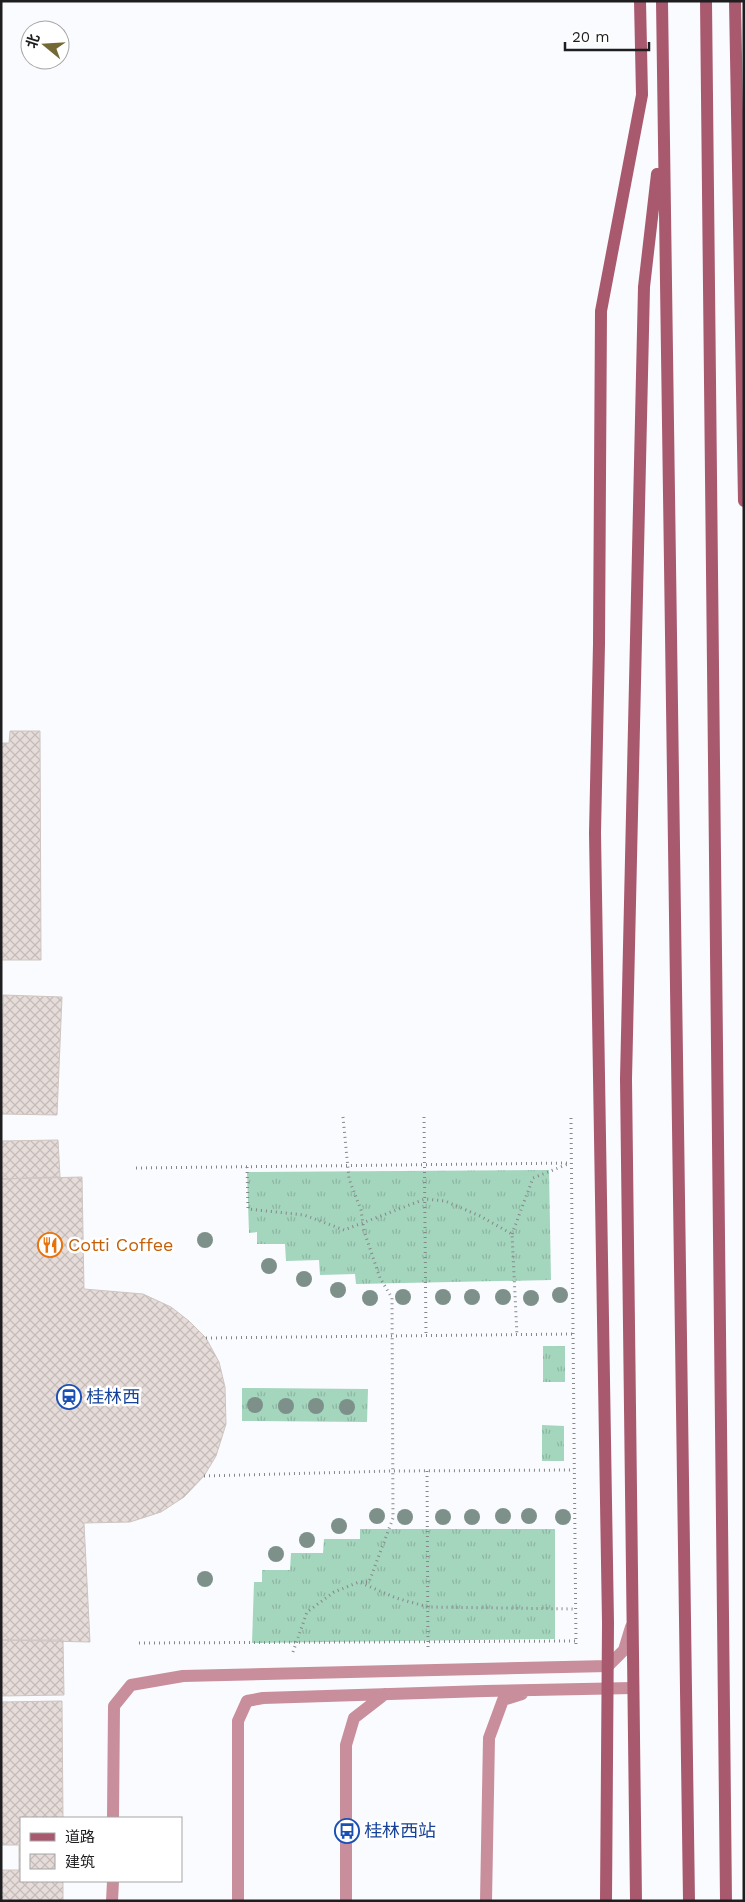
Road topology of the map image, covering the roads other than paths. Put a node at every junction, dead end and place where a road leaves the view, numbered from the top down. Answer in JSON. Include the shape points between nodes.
{"nodes":[{"id":1,"x":640,"y":1,"type":"edge"},
{"id":2,"x":662,"y":1,"type":"edge"},
{"id":3,"x":706,"y":1,"type":"edge"},
{"id":4,"x":735,"y":1,"type":"edge"},
{"id":5,"x":664,"y":122,"type":"junction"},
{"id":6,"x":744,"y":501,"type":"edge"},
{"id":7,"x":633,"y":1622,"type":"junction"},
{"id":8,"x":608,"y":1666,"type":"junction"},
{"id":9,"x":607,"y":1688,"type":"junction"},
{"id":10,"x":634,"y":1688,"type":"junction"},
{"id":11,"x":536,"y":1690,"type":"junction"},
{"id":12,"x":385,"y":1694,"type":"junction"},
{"id":13,"x":113,"y":1817,"type":"edge"},
{"id":14,"x":112,"y":1882,"type":"edge"},
{"id":15,"x":112,"y":1901,"type":"edge"},
{"id":16,"x":238,"y":1901,"type":"edge"},
{"id":17,"x":346,"y":1901,"type":"edge"},
{"id":18,"x":486,"y":1901,"type":"edge"},
{"id":19,"x":606,"y":1901,"type":"edge"},
{"id":20,"x":636,"y":1901,"type":"edge"},
{"id":21,"x":689,"y":1901,"type":"edge"},
{"id":22,"x":726,"y":1901,"type":"edge"}],
"edges":[{"from":1,"to":8,"type":"street","via":[[642,95],[601,311],[595,833]]},
{"from":2,"to":5,"type":"street"},
{"from":3,"to":22,"type":"street"},
{"from":4,"to":6,"type":"street"},
{"from":5,"to":7,"type":"street","via":[[644,287],[626,1079]]},
{"from":5,"to":21,"type":"street"},
{"from":7,"to":8,"type":"lane","via":[[624,1650]]},
{"from":7,"to":10,"type":"street"},
{"from":8,"to":9,"type":"street"},
{"from":8,"to":13,"type":"lane","via":[[183,1676],[130,1685],[114,1706]]},
{"from":9,"to":10,"type":"lane"},
{"from":9,"to":11,"type":"lane"},
{"from":9,"to":19,"type":"street"},
{"from":10,"to":20,"type":"street"},
{"from":11,"to":12,"type":"lane"},
{"from":11,"to":18,"type":"lane","via":[[503,1700],[489,1738]]},
{"from":12,"to":16,"type":"lane","via":[[247,1701],[238,1721]]},
{"from":12,"to":17,"type":"lane","via":[[354,1718],[346,1745]]},
{"from":14,"to":15,"type":"lane"}]}
